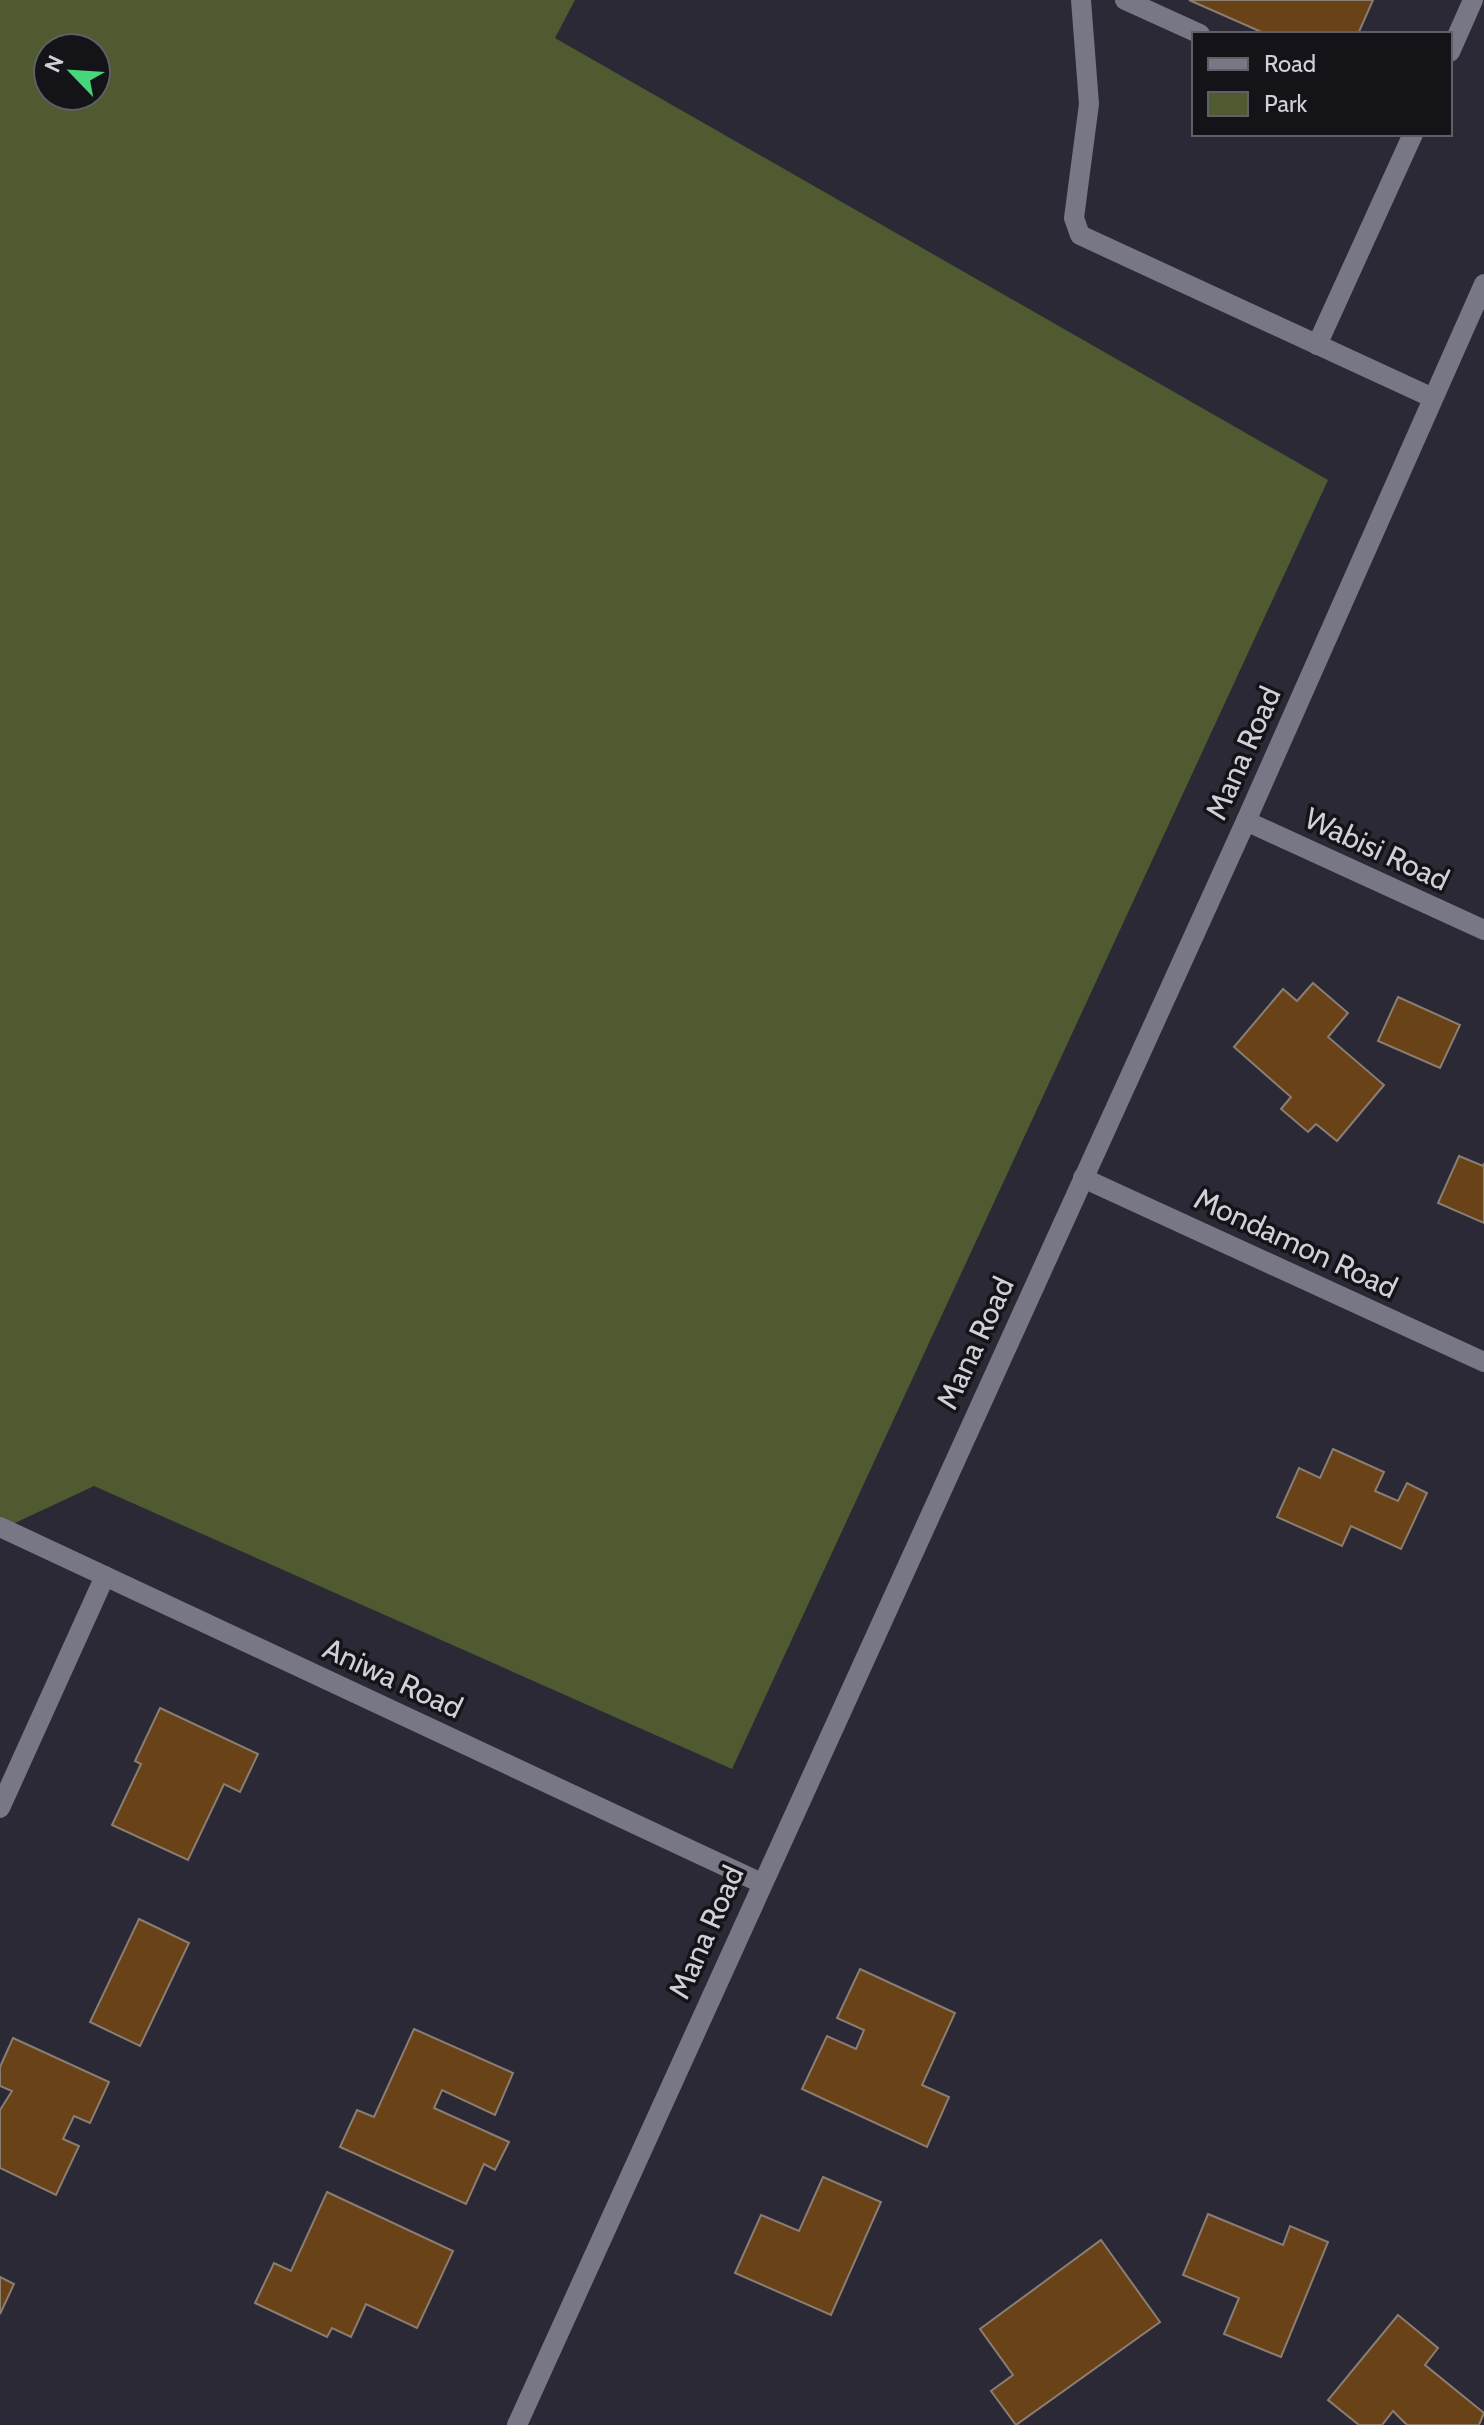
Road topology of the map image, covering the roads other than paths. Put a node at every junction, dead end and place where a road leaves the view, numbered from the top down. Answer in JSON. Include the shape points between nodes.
{"nodes":[{"id":1,"x":1081,"y":0,"type":"edge"},
{"id":2,"x":1125,"y":0,"type":"edge"},
{"id":3,"x":1473,"y":0,"type":"edge"},
{"id":4,"x":1196,"y":32,"type":"edge"},
{"id":5,"x":1452,"y":47,"type":"edge"},
{"id":6,"x":1412,"y":136,"type":"edge"},
{"id":7,"x":1484,"y":284,"type":"edge"},
{"id":8,"x":1317,"y":345,"type":"junction"},
{"id":9,"x":1433,"y":398,"type":"junction"},
{"id":10,"x":1246,"y":821,"type":"junction"},
{"id":11,"x":1484,"y":930,"type":"edge"},
{"id":12,"x":1083,"y":1178,"type":"junction"},
{"id":13,"x":1484,"y":1362,"type":"edge"},
{"id":14,"x":0,"y":1527,"type":"edge"},
{"id":15,"x":105,"y":1576,"type":"junction"},
{"id":16,"x":0,"y":1808,"type":"edge"},
{"id":17,"x":761,"y":1883,"type":"junction"},
{"id":18,"x":517,"y":2425,"type":"edge"}],
"edges":[{"from":1,"to":8,"type":"street","via":[[1089,104],[1074,218],[1080,235]]},
{"from":2,"to":4,"type":"street"},
{"from":3,"to":5,"type":"street"},
{"from":6,"to":8,"type":"street"},
{"from":7,"to":9,"type":"street","name":"Mana Road"},
{"from":8,"to":9,"type":"street"},
{"from":9,"to":10,"type":"street","name":"Mana Road"},
{"from":10,"to":11,"type":"street","name":"Wabisi Road"},
{"from":10,"to":12,"type":"street","name":"Mana Road"},
{"from":12,"to":13,"type":"street","name":"Mondamon Road"},
{"from":12,"to":17,"type":"street","name":"Mana Road"},
{"from":14,"to":15,"type":"street","name":"Aniwa Road"},
{"from":15,"to":16,"type":"street"},
{"from":15,"to":17,"type":"street","name":"Aniwa Road"},
{"from":17,"to":18,"type":"street","name":"Mana Road"}]}
